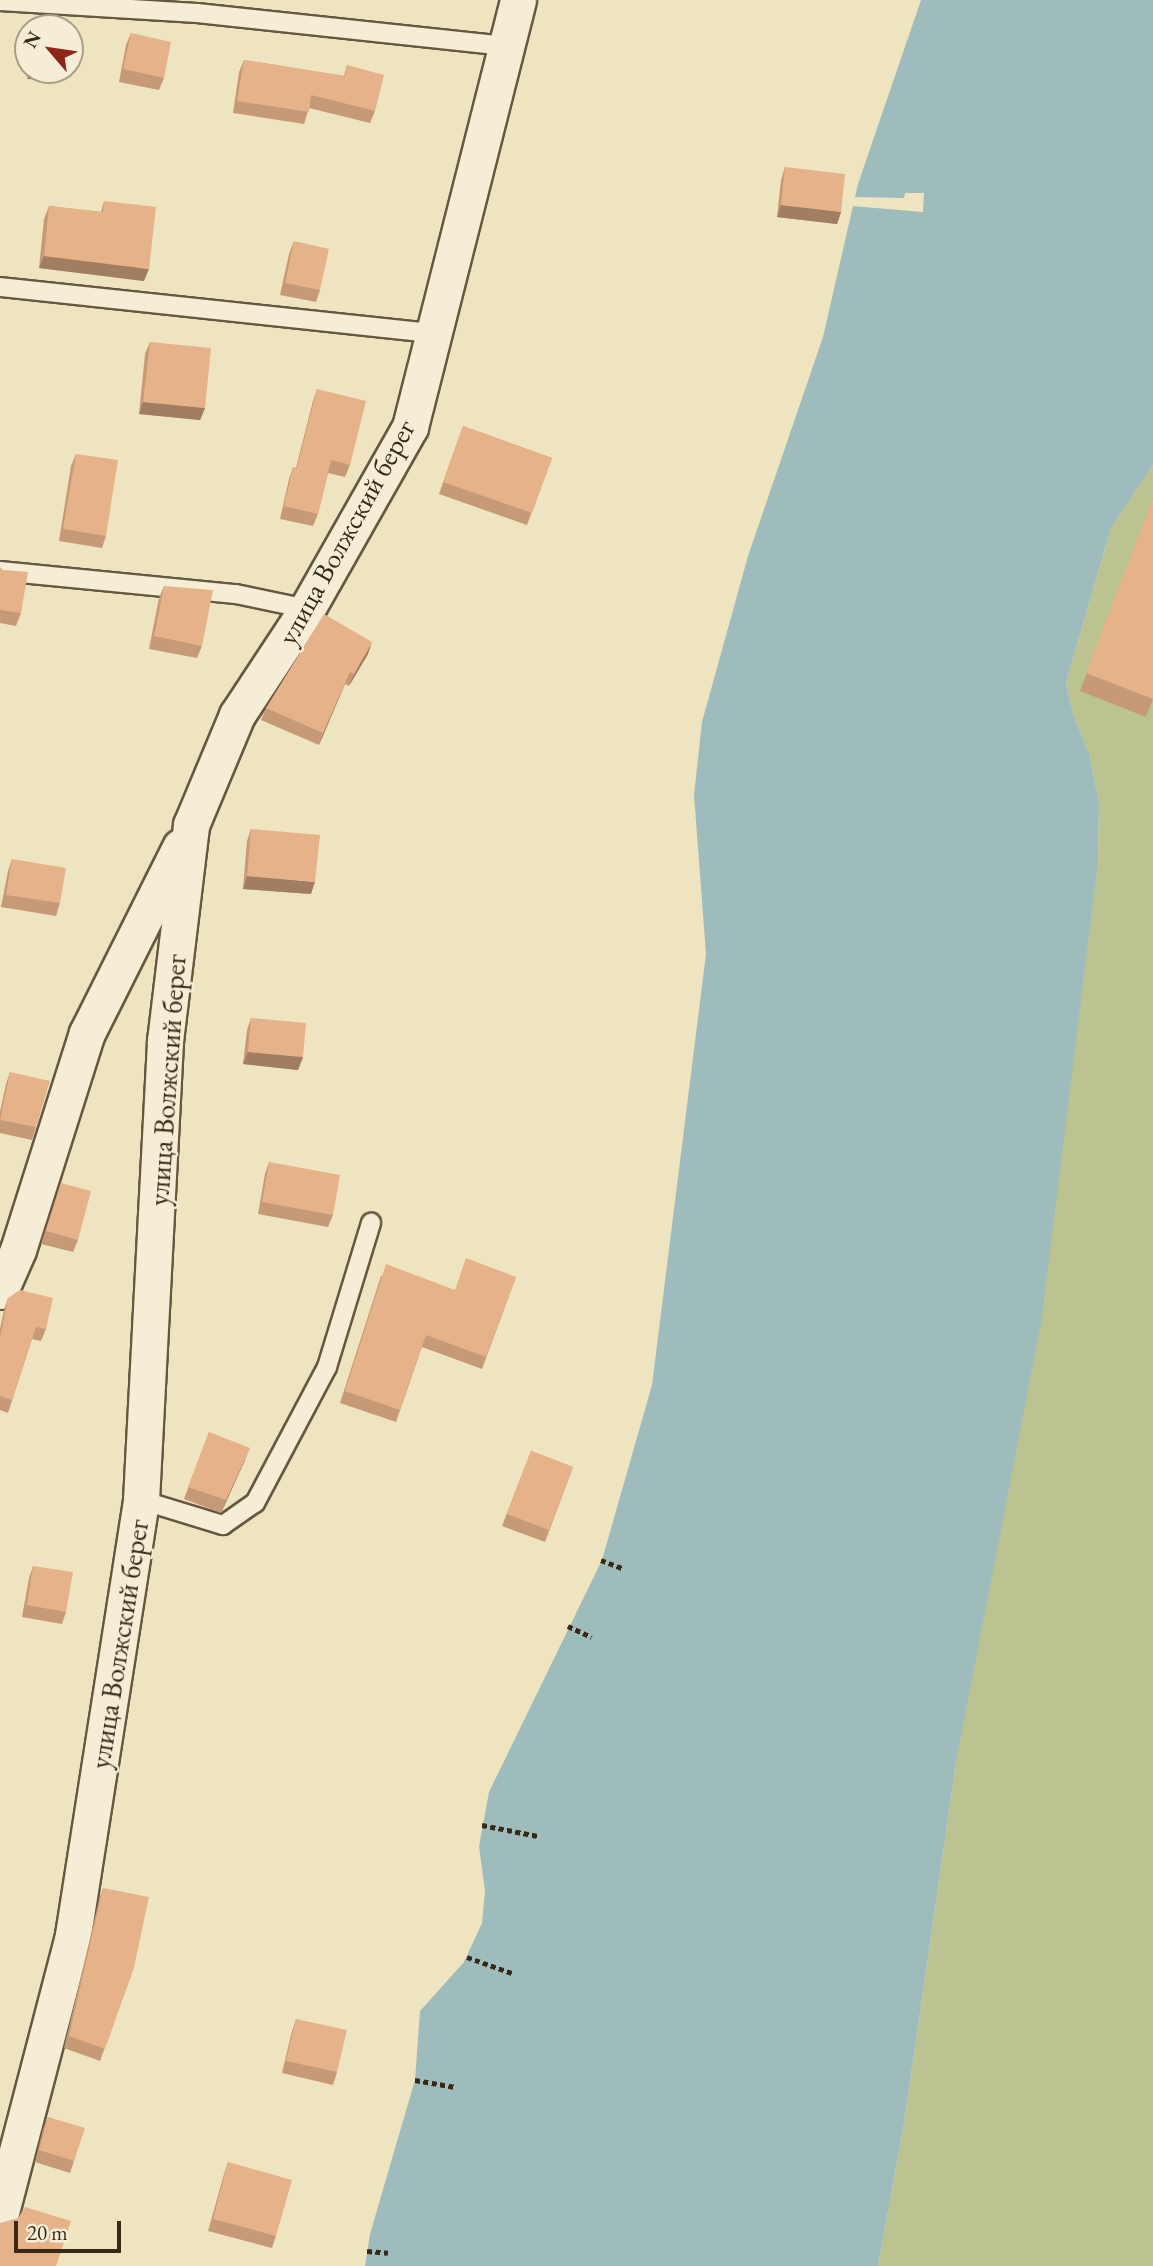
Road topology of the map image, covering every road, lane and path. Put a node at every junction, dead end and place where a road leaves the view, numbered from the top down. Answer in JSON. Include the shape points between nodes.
{"nodes":[{"id":1,"x":518,"y":0,"type":"edge"},
{"id":2,"x":0,"y":1,"type":"edge"},
{"id":3,"x":506,"y":46,"type":"junction"},
{"id":4,"x":0,"y":287,"type":"edge"},
{"id":5,"x":434,"y":333,"type":"junction"},
{"id":6,"x":0,"y":571,"type":"edge"},
{"id":7,"x":307,"y":609,"type":"junction"},
{"id":8,"x":191,"y":825,"type":"junction"},
{"id":9,"x":371,"y":1223,"type":"dead end"},
{"id":10,"x":0,"y":1291,"type":"edge"},
{"id":11,"x":141,"y":1500,"type":"junction"},
{"id":12,"x":601,"y":1560,"type":"dead end"},
{"id":13,"x":624,"y":1569,"type":"dead end"},
{"id":14,"x":568,"y":1626,"type":"dead end"},
{"id":15,"x":592,"y":1637,"type":"dead end"},
{"id":16,"x":482,"y":1825,"type":"dead end"},
{"id":17,"x":538,"y":1836,"type":"dead end"},
{"id":18,"x":467,"y":1957,"type":"dead end"},
{"id":19,"x":512,"y":1973,"type":"dead end"},
{"id":20,"x":415,"y":2080,"type":"dead end"},
{"id":21,"x":455,"y":2087,"type":"dead end"},
{"id":22,"x":0,"y":2216,"type":"edge"},
{"id":23,"x":367,"y":2251,"type":"dead end"},
{"id":24,"x":388,"y":2253,"type":"dead end"}],
"edges":[{"from":1,"to":3,"type":"street","name":"улица Волжский берег"},
{"from":2,"to":3,"type":"lane","via":[[197,13]]},
{"from":3,"to":5,"type":"street","name":"улица Волжский берег"},
{"from":4,"to":5,"type":"lane"},
{"from":5,"to":7,"type":"street","name":"улица Волжский берег","via":[[410,428]]},
{"from":6,"to":7,"type":"lane","via":[[236,594]]},
{"from":7,"to":8,"type":"street","name":"улица Волжский берег","via":[[237,715]]},
{"from":8,"to":10,"type":"street","via":[[87,1033],[18,1250]]},
{"from":8,"to":11,"type":"street","name":"улица Волжский берег","via":[[165,1041]]},
{"from":9,"to":11,"type":"lane","via":[[327,1367],[255,1503],[223,1525]]},
{"from":11,"to":22,"type":"street","name":"улица Волжский берег","via":[[73,1935]]},
{"from":12,"to":13,"type":"path"},
{"from":14,"to":15,"type":"path"},
{"from":16,"to":17,"type":"path"},
{"from":18,"to":19,"type":"path"},
{"from":20,"to":21,"type":"path"},
{"from":23,"to":24,"type":"path"}]}
